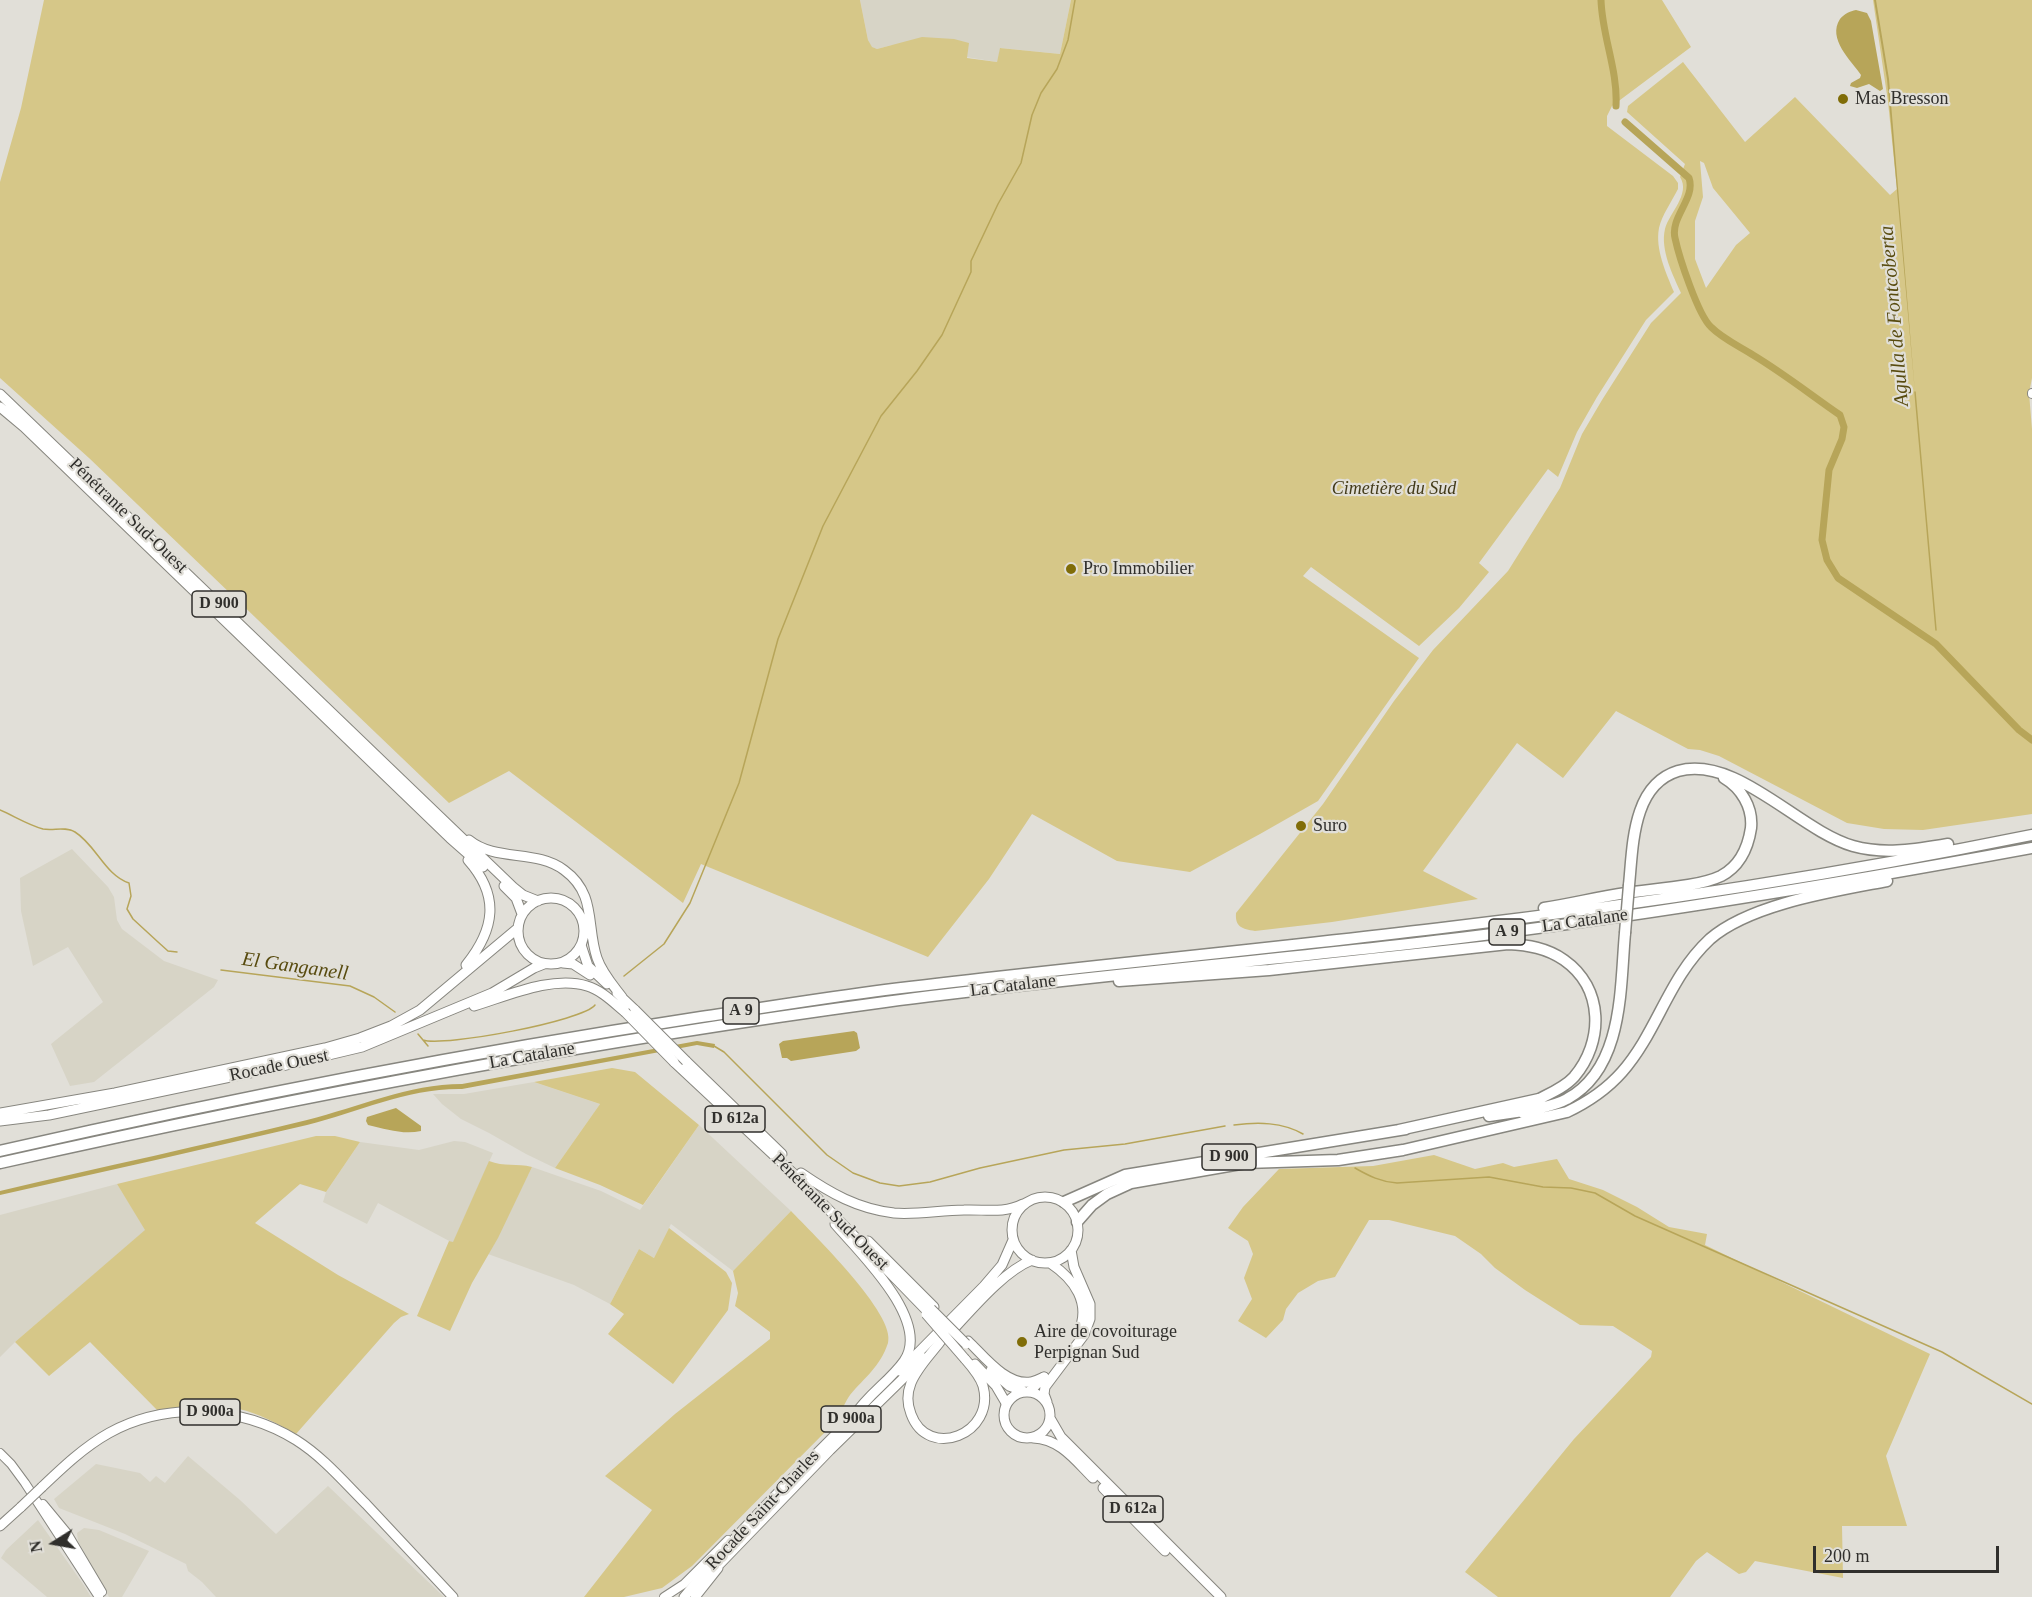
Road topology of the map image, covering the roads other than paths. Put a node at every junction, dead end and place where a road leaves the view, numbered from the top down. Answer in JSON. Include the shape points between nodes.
{"nodes":[{"id":1,"x":0,"y":394,"type":"edge"},
{"id":2,"x":0,"y":407,"type":"edge"},
{"id":3,"x":1711,"y":770,"type":"junction"},
{"id":4,"x":436,"y":814,"type":"junction"},
{"id":5,"x":2032,"y":835,"type":"edge"},
{"id":6,"x":450,"y":838,"type":"junction"},
{"id":7,"x":1981,"y":845,"type":"junction"},
{"id":8,"x":2032,"y":848,"type":"edge"},
{"id":9,"x":1920,"y":869,"type":"junction"},
{"id":10,"x":538,"y":901,"type":"junction"},
{"id":11,"x":522,"y":914,"type":"junction"},
{"id":12,"x":1491,"y":922,"type":"junction"},
{"id":13,"x":518,"y":928,"type":"junction"},
{"id":14,"x":581,"y":945,"type":"junction"},
{"id":15,"x":562,"y":963,"type":"junction"},
{"id":16,"x":544,"y":964,"type":"junction"},
{"id":17,"x":1092,"y":978,"type":"junction"},
{"id":18,"x":450,"y":986,"type":"junction"},
{"id":19,"x":622,"y":997,"type":"junction"},
{"id":20,"x":625,"y":1012,"type":"junction"},
{"id":21,"x":426,"y":1021,"type":"junction"},
{"id":22,"x":1530,"y":1110,"type":"junction"},
{"id":23,"x":0,"y":1113,"type":"edge"},
{"id":24,"x":0,"y":1121,"type":"edge"},
{"id":25,"x":1399,"y":1130,"type":"junction"},
{"id":26,"x":0,"y":1150,"type":"edge"},
{"id":27,"x":1402,"y":1150,"type":"junction"},
{"id":28,"x":0,"y":1163,"type":"edge"},
{"id":29,"x":798,"y":1174,"type":"junction"},
{"id":30,"x":1065,"y":1202,"type":"junction"},
{"id":31,"x":1023,"y":1204,"type":"junction"},
{"id":32,"x":1077,"y":1222,"type":"junction"},
{"id":33,"x":1013,"y":1240,"type":"junction"},
{"id":34,"x":1071,"y":1250,"type":"junction"},
{"id":35,"x":1032,"y":1260,"type":"junction"},
{"id":36,"x":1050,"y":1263,"type":"junction"},
{"id":37,"x":930,"y":1311,"type":"junction"},
{"id":38,"x":940,"y":1342,"type":"junction"},
{"id":39,"x":965,"y":1344,"type":"junction"},
{"id":40,"x":1044,"y":1377,"type":"junction"},
{"id":41,"x":1027,"y":1391,"type":"junction"},
{"id":42,"x":1047,"y":1402,"type":"junction"},
{"id":43,"x":1006,"y":1403,"type":"junction"},
{"id":44,"x":854,"y":1416,"type":"junction"},
{"id":45,"x":1050,"y":1418,"type":"junction"},
{"id":46,"x":1033,"y":1438,"type":"junction"},
{"id":47,"x":0,"y":1453,"type":"edge"},
{"id":48,"x":0,"y":1461,"type":"edge"},
{"id":49,"x":25,"y":1483,"type":"junction"},
{"id":50,"x":780,"y":1489,"type":"junction"},
{"id":51,"x":0,"y":1526,"type":"edge"},
{"id":52,"x":422,"y":1563,"type":"junction"},
{"id":53,"x":99,"y":1597,"type":"edge"},
{"id":54,"x":104,"y":1597,"type":"edge"},
{"id":55,"x":453,"y":1597,"type":"edge"},
{"id":56,"x":458,"y":1597,"type":"edge"},
{"id":57,"x":664,"y":1597,"type":"edge"},
{"id":58,"x":684,"y":1597,"type":"edge"},
{"id":59,"x":693,"y":1597,"type":"edge"},
{"id":60,"x":1212,"y":1597,"type":"edge"},
{"id":61,"x":1221,"y":1597,"type":"edge"}],
"edges":[{"from":1,"to":4,"type":"main road","name":"Pénétrante Sud-Ouest","number":"D 900"},
{"from":2,"to":6,"type":"main road"},
{"from":3,"to":7,"type":"highway","via":[[1729,774],[1852,846],[1886,851],[1957,843]]},
{"from":3,"to":12,"type":"highway","via":[[1742,795],[1751,822],[1749,843],[1742,857],[1720,876],[1511,912]]},
{"from":3,"to":22,"type":"highway","bridge":true,"via":[[1695,768],[1673,773],[1642,804],[1613,1036],[1603,1063],[1585,1086],[1566,1100]]},
{"from":4,"to":10,"type":"main road","name":"Pénétrante Sud-Ouest","number":"D 900","via":[[523,896]]},
{"from":4,"to":19,"type":"main road","name":"Pénétrante Sud-Ouest","number":"D 900","via":[[489,851],[542,859],[567,872],[589,905],[597,961]]},
{"from":5,"to":7,"type":"highway","name":"La Catalane","number":"A 9"},
{"from":6,"to":11,"type":"main road","via":[[516,898]]},
{"from":6,"to":18,"type":"main road","via":[[481,876],[491,908],[484,939]]},
{"from":7,"to":12,"type":"highway","name":"La Catalane","number":"A 9","via":[[1783,880]]},
{"from":8,"to":9,"type":"highway","name":"La Catalane","number":"A 9"},
{"from":9,"to":17,"type":"highway","name":"La Catalane","number":"A 9","via":[[1684,908],[1472,937]]},
{"from":9,"to":27,"type":"highway","via":[[1899,879],[1772,906],[1743,918],[1712,938],[1689,961],[1622,1072],[1586,1102],[1551,1117]]},
{"from":10,"to":11,"type":"main road"},
{"from":10,"to":14,"type":"main road","via":[[559,899],[572,906],[583,924]]},
{"from":11,"to":13,"type":"main road"},
{"from":12,"to":26,"type":"highway","name":"La Catalane","number":"A 9","via":[[879,991],[620,1029],[316,1083]]},
{"from":13,"to":16,"type":"main road","via":[[524,951]]},
{"from":13,"to":18,"type":"main road","name":"Rocade Ouest"},
{"from":14,"to":15,"type":"main road"},
{"from":14,"to":19,"type":"main road","name":"Pénétrante Sud-Ouest","via":[[588,966]]},
{"from":15,"to":16,"type":"main road","name":"Rocade Ouest"},
{"from":15,"to":20,"type":"main road","name":"Pénétrante Sud-Ouest","via":[[573,964],[588,973]]},
{"from":16,"to":21,"type":"main road","name":"Rocade Ouest","via":[[492,993]]},
{"from":17,"to":25,"type":"highway","via":[[1110,982],[1269,970],[1508,944],[1549,951],[1577,970],[1594,1004],[1597,1023],[1589,1056],[1573,1078],[1539,1099]]},
{"from":17,"to":28,"type":"highway","name":"La Catalane","number":"A 9","via":[[785,1016],[525,1057],[308,1097]]},
{"from":18,"to":23,"type":"main road","name":"Rocade Ouest","via":[[408,1018],[360,1038],[115,1093]]},
{"from":19,"to":29,"type":"main road","name":"Pénétrante Sud-Ouest","number":"D 612a","bridge":true},
{"from":20,"to":21,"type":"main road","via":[[598,991],[561,982]]},
{"from":20,"to":29,"type":"main road","name":"Pénétrante Sud-Ouest","number":"D 612a","bridge":true,"via":[[674,1062]]},
{"from":21,"to":24,"type":"main road","name":"Rocade Ouest","via":[[362,1047],[329,1055],[49,1115]]},
{"from":22,"to":25,"type":"highway"},
{"from":22,"to":27,"type":"highway"},
{"from":25,"to":30,"type":"highway","number":"D 900","via":[[1125,1175]]},
{"from":27,"to":32,"type":"highway","number":"D 900","via":[[1338,1160],[1246,1163],[1131,1183],[1107,1194]]},
{"from":29,"to":31,"type":"main road","via":[[839,1198],[894,1213],[997,1212]]},
{"from":29,"to":37,"type":"main road","name":"Pénétrante Sud-Ouest","number":"D 612a"},
{"from":29,"to":37,"type":"main road","name":"Pénétrante Sud-Ouest","number":"D 612a"},
{"from":29,"to":44,"type":"main road","number":"D 900a","via":[[804,1191],[872,1266],[899,1303],[910,1330],[909,1352],[904,1361]]},
{"from":30,"to":31,"type":"main road","via":[[1044,1196]]},
{"from":30,"to":32,"type":"main road"},
{"from":31,"to":33,"type":"main road","via":[[1013,1221]]},
{"from":32,"to":34,"type":"main road","via":[[1077,1240]]},
{"from":33,"to":35,"type":"main road","via":[[1017,1249]]},
{"from":33,"to":44,"type":"main road","name":"Rocade Saint-Charles","number":"D 900a","via":[[1002,1264],[984,1286]]},
{"from":34,"to":36,"type":"main road"},
{"from":34,"to":42,"type":"main road","via":[[1090,1304],[1090,1319],[1045,1387]]},
{"from":35,"to":36,"type":"main road"},
{"from":35,"to":38,"type":"main road","name":"Rocade Saint-Charles","number":"D 900a","via":[[1005,1277]]},
{"from":36,"to":40,"type":"main road","via":[[1074,1285],[1084,1313],[1080,1331]]},
{"from":37,"to":38,"type":"main road","bridge":true,"via":[[982,1384],[984,1396],[979,1420],[969,1430],[938,1438],[919,1428],[912,1419],[908,1393],[917,1371]]},
{"from":37,"to":39,"type":"main road","number":"D 612a","bridge":true},
{"from":38,"to":59,"type":"main road","name":"Rocade Saint-Charles","number":"D 900a","via":[[744,1538]]},
{"from":39,"to":40,"type":"main road","via":[[1014,1379],[1030,1382]]},
{"from":39,"to":41,"type":"main road","number":"D 612a","via":[[1001,1380]]},
{"from":39,"to":43,"type":"main road","number":"D 612a"},
{"from":40,"to":41,"type":"main road"},
{"from":41,"to":42,"type":"main road"},
{"from":41,"to":43,"type":"main road","via":[[1013,1395]]},
{"from":42,"to":45,"type":"main road"},
{"from":43,"to":46,"type":"main road","via":[[1003,1417],[1008,1430],[1020,1437]]},
{"from":44,"to":50,"type":"main road","name":"Rocade Saint-Charles","number":"D 900a"},
{"from":45,"to":46,"type":"main road","via":[[1044,1430]]},
{"from":45,"to":61,"type":"main road","number":"D 612a","via":[[1061,1437]]},
{"from":46,"to":60,"type":"main road","number":"D 612a","via":[[1045,1438],[1063,1448]]},
{"from":47,"to":49,"type":"main road"},
{"from":48,"to":49,"type":"main road"},
{"from":49,"to":53,"type":"main road"},
{"from":49,"to":54,"type":"main road","via":[[67,1533]]},
{"from":50,"to":57,"type":"main road","via":[[684,1584]]},
{"from":50,"to":58,"type":"main road","name":"Rocade Saint-Charles","number":"D 900a"},
{"from":51,"to":52,"type":"main road","number":"D 900a","bridge":true,"via":[[86,1449],[111,1432],[159,1415],[203,1412],[264,1424],[296,1440],[313,1452]]},
{"from":52,"to":55,"type":"main road","number":"D 900a"},
{"from":52,"to":56,"type":"main road","number":"D 900a"}]}
